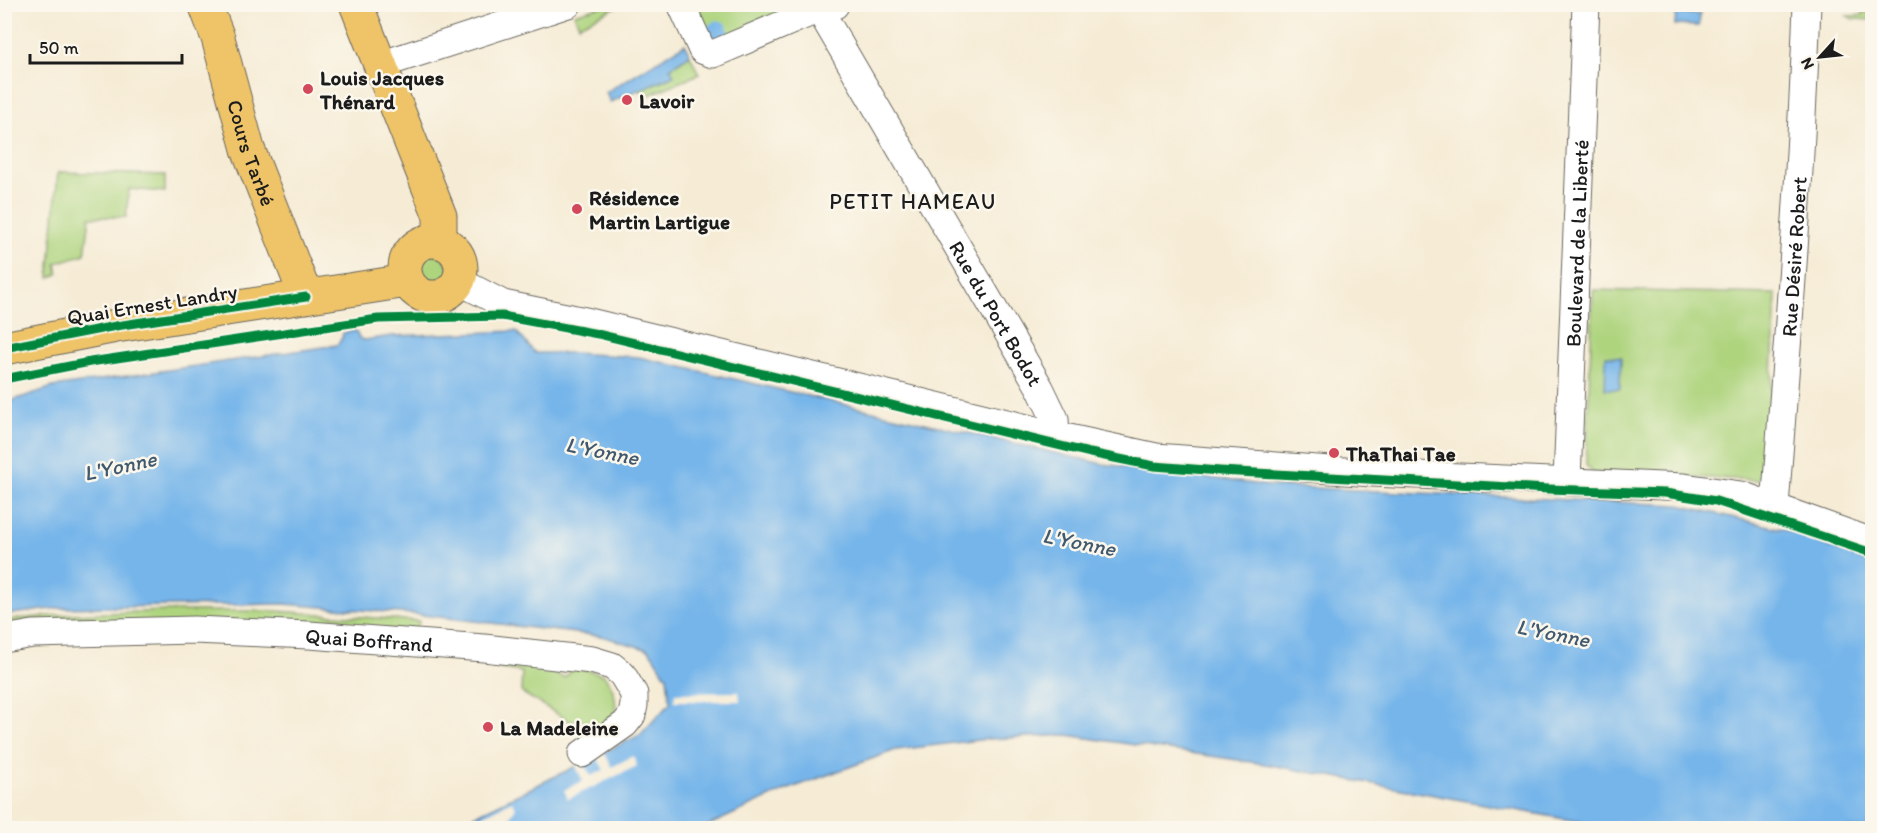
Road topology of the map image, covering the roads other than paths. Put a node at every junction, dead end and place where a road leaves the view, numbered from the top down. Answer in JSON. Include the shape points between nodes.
{"nodes":[{"id":1,"x":206,"y":4,"type":"edge"},
{"id":2,"x":356,"y":4,"type":"edge"},
{"id":3,"x":568,"y":4,"type":"edge"},
{"id":4,"x":681,"y":4,"type":"edge"},
{"id":5,"x":1586,"y":4,"type":"edge"},
{"id":6,"x":1807,"y":4,"type":"edge"},
{"id":7,"x":827,"y":7,"type":"edge"},
{"id":8,"x":380,"y":64,"type":"junction"},
{"id":9,"x":440,"y":242,"type":"junction"},
{"id":10,"x":407,"y":281,"type":"junction"},
{"id":11,"x":459,"y":281,"type":"junction"},
{"id":12,"x":306,"y":297,"type":"junction"},
{"id":13,"x":4,"y":348,"type":"edge"},
{"id":14,"x":1056,"y":435,"type":"junction"},
{"id":15,"x":1567,"y":481,"type":"junction"},
{"id":16,"x":1775,"y":506,"type":"junction"},
{"id":17,"x":1872,"y":542,"type":"edge"},
{"id":18,"x":4,"y":639,"type":"edge"},
{"id":19,"x":582,"y":754,"type":"dead end"}],
"edges":[{"from":1,"to":12,"type":"main road","name":"Cours Tarbé","via":[[248,149]]},
{"from":2,"to":8,"type":"main road"},
{"from":3,"to":8,"type":"street"},
{"from":4,"to":7,"type":"street","via":[[699,44],[714,54]]},
{"from":5,"to":15,"type":"street","name":"Boulevard de la Liberté"},
{"from":6,"to":16,"type":"street","name":"Rue Désiré Robert"},
{"from":7,"to":14,"type":"street","name":"Rue du Port Bodot","via":[[1040,388],[1055,419]]},
{"from":8,"to":9,"type":"main road","via":[[440,216]]},
{"from":9,"to":10,"type":"main road","via":[[414,247],[405,263]]},
{"from":9,"to":11,"type":"main road","via":[[457,254],[461,263]]},
{"from":10,"to":11,"type":"main road","via":[[412,289],[428,297],[446,294]]},
{"from":10,"to":12,"type":"main road","name":"Quai Ernest Landry"},
{"from":11,"to":14,"type":"street","via":[[504,304]]},
{"from":12,"to":13,"type":"main road","name":"Quai Ernest Landry","via":[[116,326]]},
{"from":14,"to":15,"type":"street","via":[[1156,457],[1372,473]]},
{"from":15,"to":16,"type":"street","via":[[1684,487],[1741,495]]},
{"from":16,"to":17,"type":"street"},
{"from":18,"to":19,"type":"street","name":"Quai Boffrand","via":[[33,634],[194,630],[484,648],[592,660],[612,666],[622,674],[634,694],[634,705],[625,724]]}]}
